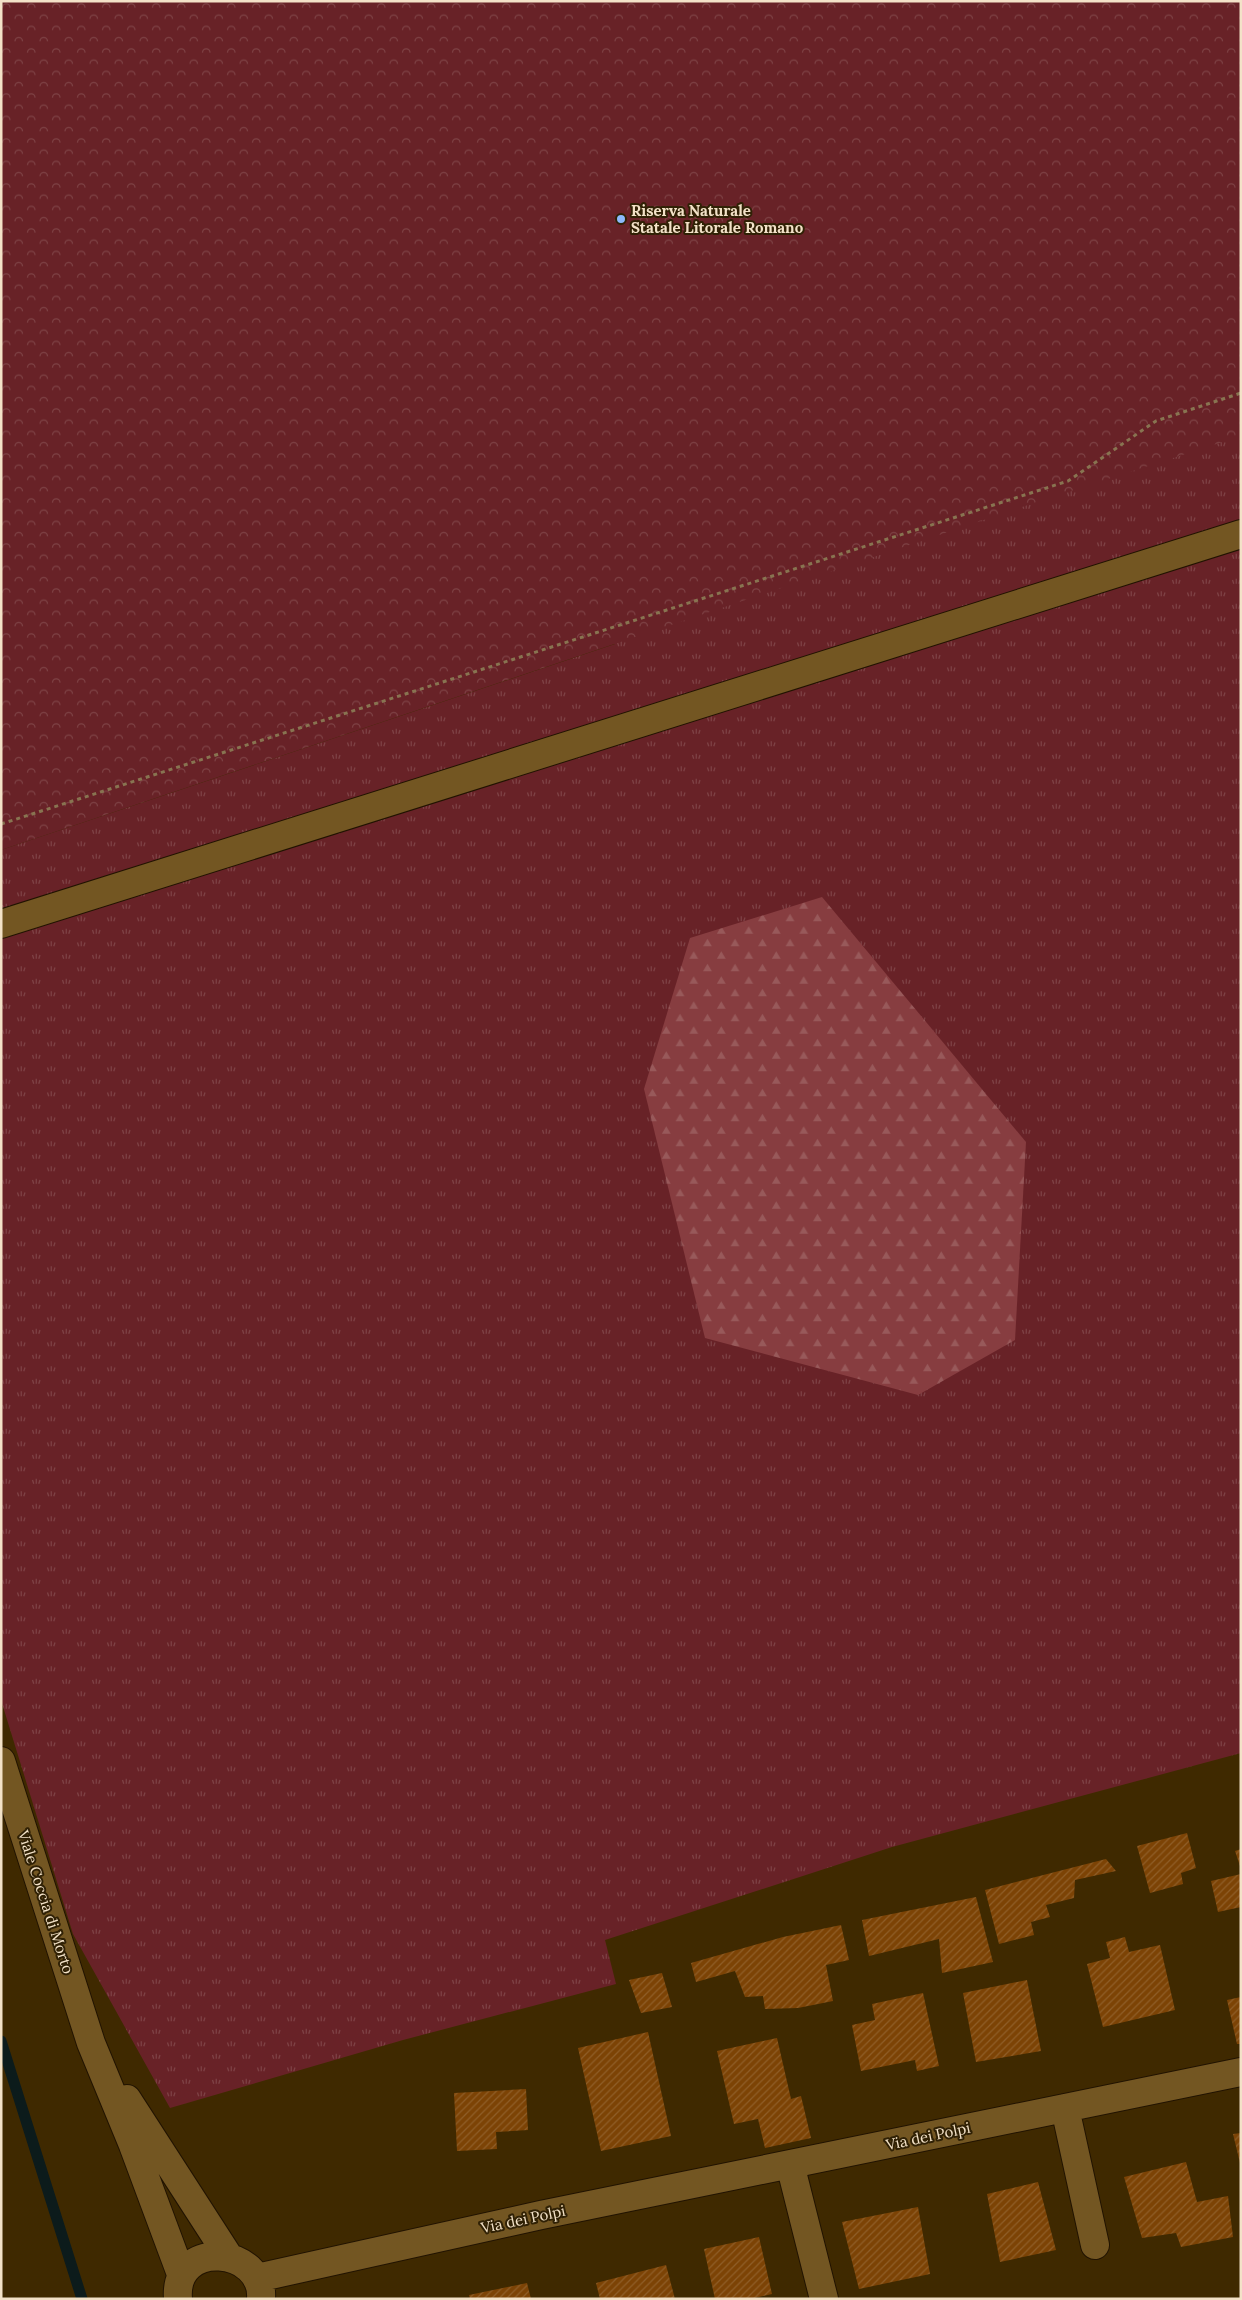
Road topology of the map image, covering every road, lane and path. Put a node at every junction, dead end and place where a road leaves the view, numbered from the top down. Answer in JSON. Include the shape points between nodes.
{"nodes":[{"id":1,"x":1241,"y":393,"type":"edge"},
{"id":2,"x":1241,"y":534,"type":"edge"},
{"id":3,"x":1,"y":824,"type":"edge"},
{"id":4,"x":1,"y":924,"type":"edge"},
{"id":5,"x":1,"y":1761,"type":"edge"},
{"id":6,"x":91,"y":2043,"type":"junction"},
{"id":7,"x":1241,"y":2072,"type":"edge"},
{"id":8,"x":1065,"y":2108,"type":"junction"},
{"id":9,"x":790,"y":2164,"type":"junction"},
{"id":10,"x":1095,"y":2245,"type":"dead end"},
{"id":11,"x":229,"y":2257,"type":"junction"},
{"id":12,"x":180,"y":2286,"type":"edge"},
{"id":13,"x":259,"y":2288,"type":"edge"},
{"id":14,"x":824,"y":2299,"type":"edge"}],
"edges":[{"from":1,"to":3,"type":"path","via":[[1156,421],[1068,481]]},
{"from":2,"to":4,"type":"street"},
{"from":5,"to":6,"type":"street","name":"Viale Coccia di Morto"},
{"from":6,"to":11,"type":"street","name":"Viale Coccia di Morto"},
{"from":6,"to":12,"type":"street","name":"Viale Coccia di Morto","via":[[133,2145]]},
{"from":7,"to":8,"type":"street","name":"Via dei Polpi"},
{"from":8,"to":9,"type":"street","name":"Via dei Polpi"},
{"from":8,"to":10,"type":"street"},
{"from":9,"to":13,"type":"street","name":"Via dei Polpi","via":[[439,2237]]},
{"from":9,"to":14,"type":"street"},
{"from":11,"to":12,"type":"street","via":[[194,2260]]},
{"from":11,"to":13,"type":"street","via":[[246,2265]]}]}
